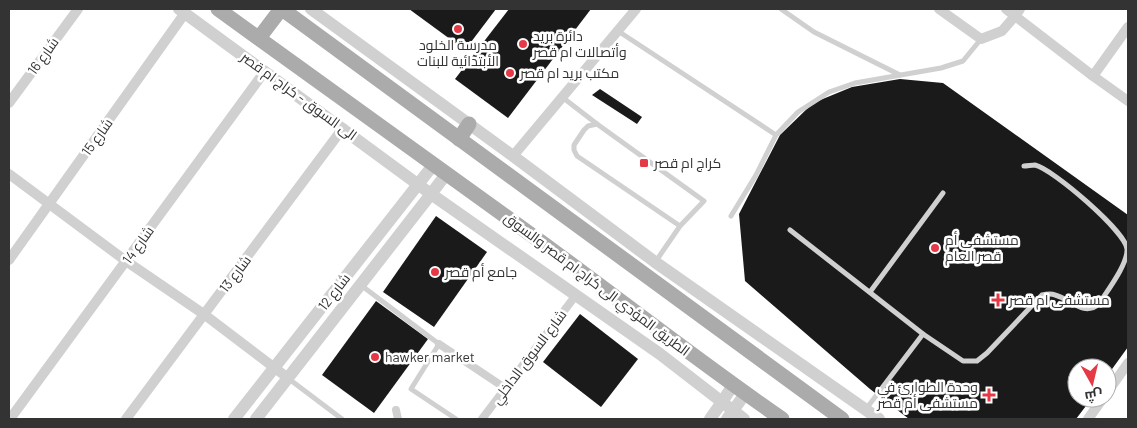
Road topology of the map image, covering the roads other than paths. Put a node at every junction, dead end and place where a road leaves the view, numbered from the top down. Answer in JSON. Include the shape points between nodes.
{"nodes":[{"id":1,"x":78,"y":9,"type":"edge"},
{"id":2,"x":218,"y":9,"type":"edge"},
{"id":3,"x":281,"y":9,"type":"edge"},
{"id":4,"x":311,"y":9,"type":"edge"},
{"id":5,"x":636,"y":9,"type":"edge"},
{"id":6,"x":781,"y":9,"type":"edge"},
{"id":7,"x":939,"y":9,"type":"edge"},
{"id":8,"x":1006,"y":9,"type":"edge"},
{"id":9,"x":182,"y":11,"type":"edge"},
{"id":10,"x":1018,"y":13,"type":"edge"},
{"id":11,"x":1128,"y":27,"type":"edge"},
{"id":12,"x":617,"y":31,"type":"junction"},
{"id":13,"x":259,"y":38,"type":"junction"},
{"id":14,"x":981,"y":39,"type":"junction"},
{"id":15,"x":265,"y":72,"type":"junction"},
{"id":16,"x":901,"y":75,"type":"junction"},
{"id":17,"x":1092,"y":76,"type":"junction"},
{"id":18,"x":562,"y":97,"type":"junction"},
{"id":19,"x":1128,"y":101,"type":"edge"},
{"id":20,"x":9,"y":103,"type":"edge"},
{"id":21,"x":469,"y":124,"type":"junction"},
{"id":22,"x":597,"y":124,"type":"junction"},
{"id":23,"x":343,"y":128,"type":"junction"},
{"id":24,"x":776,"y":135,"type":"junction"},
{"id":25,"x":459,"y":139,"type":"junction"},
{"id":26,"x":513,"y":156,"type":"junction"},
{"id":27,"x":434,"y":164,"type":"junction"},
{"id":28,"x":1024,"y":166,"type":"dead end"},
{"id":29,"x":446,"y":173,"type":"junction"},
{"id":30,"x":9,"y":174,"type":"edge"},
{"id":31,"x":419,"y":184,"type":"junction"},
{"id":32,"x":943,"y":193,"type":"dead end"},
{"id":33,"x":432,"y":194,"type":"junction"},
{"id":34,"x":49,"y":204,"type":"junction"},
{"id":35,"x":731,"y":216,"type":"dead end"},
{"id":36,"x":680,"y":226,"type":"junction"},
{"id":37,"x":790,"y":230,"type":"dead end"},
{"id":38,"x":9,"y":260,"type":"edge"},
{"id":39,"x":126,"y":261,"type":"junction"},
{"id":40,"x":655,"y":262,"type":"junction"},
{"id":41,"x":360,"y":285,"type":"junction"},
{"id":42,"x":870,"y":292,"type":"junction"},
{"id":43,"x":576,"y":295,"type":"junction"},
{"id":44,"x":204,"y":316,"type":"junction"},
{"id":45,"x":923,"y":334,"type":"junction"},
{"id":46,"x":439,"y":344,"type":"junction"},
{"id":47,"x":1128,"y":363,"type":"edge"},
{"id":48,"x":275,"y":368,"type":"junction"},
{"id":49,"x":288,"y":378,"type":"junction"},
{"id":50,"x":1117,"y":379,"type":"edge"},
{"id":51,"x":733,"y":385,"type":"junction"},
{"id":52,"x":505,"y":388,"type":"junction"},
{"id":53,"x":745,"y":394,"type":"junction"},
{"id":54,"x":722,"y":402,"type":"junction"},
{"id":55,"x":1096,"y":408,"type":"edge"},
{"id":56,"x":866,"y":409,"type":"junction"},
{"id":57,"x":396,"y":410,"type":"dead end"},
{"id":58,"x":730,"y":415,"type":"edge"},
{"id":59,"x":10,"y":419,"type":"edge"},
{"id":60,"x":126,"y":419,"type":"edge"},
{"id":61,"x":234,"y":419,"type":"edge"},
{"id":62,"x":256,"y":419,"type":"edge"},
{"id":63,"x":342,"y":419,"type":"edge"},
{"id":64,"x":398,"y":419,"type":"edge"},
{"id":65,"x":456,"y":419,"type":"edge"},
{"id":66,"x":482,"y":419,"type":"edge"},
{"id":67,"x":710,"y":419,"type":"edge"},
{"id":68,"x":744,"y":419,"type":"edge"},
{"id":69,"x":782,"y":419,"type":"edge"},
{"id":70,"x":842,"y":419,"type":"edge"},
{"id":71,"x":879,"y":419,"type":"edge"},
{"id":72,"x":1088,"y":419,"type":"edge"}],
"edges":[{"from":1,"to":20,"type":"street","name":"شارع 16"},
{"from":2,"to":13,"type":"main road","name":"الطريق المؤدي الى كراج ام قصر والسوق"},
{"from":3,"to":13,"type":"main road"},
{"from":3,"to":25,"type":"main road"},
{"from":4,"to":21,"type":"street"},
{"from":5,"to":12,"type":"street"},
{"from":6,"to":16,"type":"lane","via":[[814,32]]},
{"from":7,"to":14,"type":"street"},
{"from":8,"to":10,"type":"street"},
{"from":9,"to":15,"type":"street","name":"الى السوق - كراج ام قصر"},
{"from":9,"to":34,"type":"street","name":"شارع 15"},
{"from":10,"to":14,"type":"street","via":[[1002,31]]},
{"from":10,"to":17,"type":"street"},
{"from":11,"to":17,"type":"street"},
{"from":12,"to":18,"type":"street"},
{"from":12,"to":24,"type":"lane"},
{"from":13,"to":27,"type":"main road","name":"الطريق المؤدي الى كراج ام قصر والسوق"},
{"from":14,"to":16,"type":"lane","via":[[963,61]]},
{"from":15,"to":23,"type":"street","name":"الى السوق - كراج ام قصر"},
{"from":15,"to":39,"type":"street","name":"شارع 14"},
{"from":16,"to":24,"type":"lane","via":[[855,83],[829,92],[798,112]]},
{"from":17,"to":19,"type":"street"},
{"from":18,"to":22,"type":"lane"},
{"from":18,"to":26,"type":"street"},
{"from":21,"to":25,"type":"main road"},
{"from":21,"to":26,"type":"street"},
{"from":22,"to":36,"type":"lane","via":[[704,201]]},
{"from":22,"to":36,"type":"lane","via":[[588,126],[574,145],[577,156]]},
{"from":23,"to":31,"type":"street","name":"الى السوق - كراج ام قصر"},
{"from":23,"to":44,"type":"street","name":"شارع 13"},
{"from":24,"to":35,"type":"lane"},
{"from":25,"to":70,"type":"main road"},
{"from":26,"to":40,"type":"street"},
{"from":27,"to":29,"type":"main road","name":"الطريق المؤدي الى كراج ام قصر والسوق"},
{"from":27,"to":31,"type":"street","name":"شارع 12"},
{"from":28,"to":45,"type":"lane","via":[[1035,165],[1078,193],[1121,236],[1127,247],[1124,264],[1096,306],[1080,308],[1056,295],[1042,295],[977,361],[963,361]]},
{"from":29,"to":33,"type":"street","name":"شارع 12"},
{"from":29,"to":51,"type":"main road","name":"الطريق المؤدي الى كراج ام قصر والسوق"},
{"from":30,"to":34,"type":"street"},
{"from":31,"to":33,"type":"street","name":"الى السوق - كراج ام قصر"},
{"from":31,"to":48,"type":"street","name":"شارع 12"},
{"from":32,"to":42,"type":"lane"},
{"from":33,"to":41,"type":"street","name":"شارع 12"},
{"from":33,"to":43,"type":"street","name":"الى السوق - كراج ام قصر"},
{"from":34,"to":38,"type":"street","name":"شارع 15"},
{"from":34,"to":39,"type":"street"},
{"from":36,"to":40,"type":"lane"},
{"from":37,"to":42,"type":"lane"},
{"from":39,"to":44,"type":"street"},
{"from":39,"to":59,"type":"street","name":"شارع 14"},
{"from":40,"to":56,"type":"street"},
{"from":41,"to":46,"type":"lane"},
{"from":41,"to":49,"type":"street","name":"شارع 12"},
{"from":42,"to":45,"type":"lane"},
{"from":43,"to":52,"type":"street","name":"شارع السوق الداخلي"},
{"from":43,"to":54,"type":"street","name":"الى السوق - كراج ام قصر"},
{"from":44,"to":48,"type":"street"},
{"from":44,"to":60,"type":"street","name":"شارع 13"},
{"from":45,"to":56,"type":"lane"},
{"from":46,"to":52,"type":"street"},
{"from":46,"to":65,"type":"lane","via":[[411,388]]},
{"from":47,"to":50,"type":"street"},
{"from":48,"to":49,"type":"street"},
{"from":48,"to":61,"type":"street","name":"شارع 12"},
{"from":49,"to":62,"type":"street","name":"شارع 12"},
{"from":49,"to":63,"type":"lane"},
{"from":51,"to":53,"type":"main road","name":"الطريق المؤدي الى كراج ام قصر والسوق"},
{"from":51,"to":54,"type":"street"},
{"from":52,"to":66,"type":"street","name":"شارع السوق الداخلي"},
{"from":53,"to":58,"type":"street"},
{"from":53,"to":69,"type":"main road","name":"الطريق المؤدي الى كراج ام قصر والسوق"},
{"from":54,"to":58,"type":"street","name":"الى السوق - كراج ام قصر"},
{"from":54,"to":67,"type":"street"},
{"from":55,"to":72,"type":"street"},
{"from":56,"to":71,"type":"street"},
{"from":57,"to":64,"type":"street"},
{"from":58,"to":68,"type":"street","name":"الى السوق - كراج ام قصر"}]}
